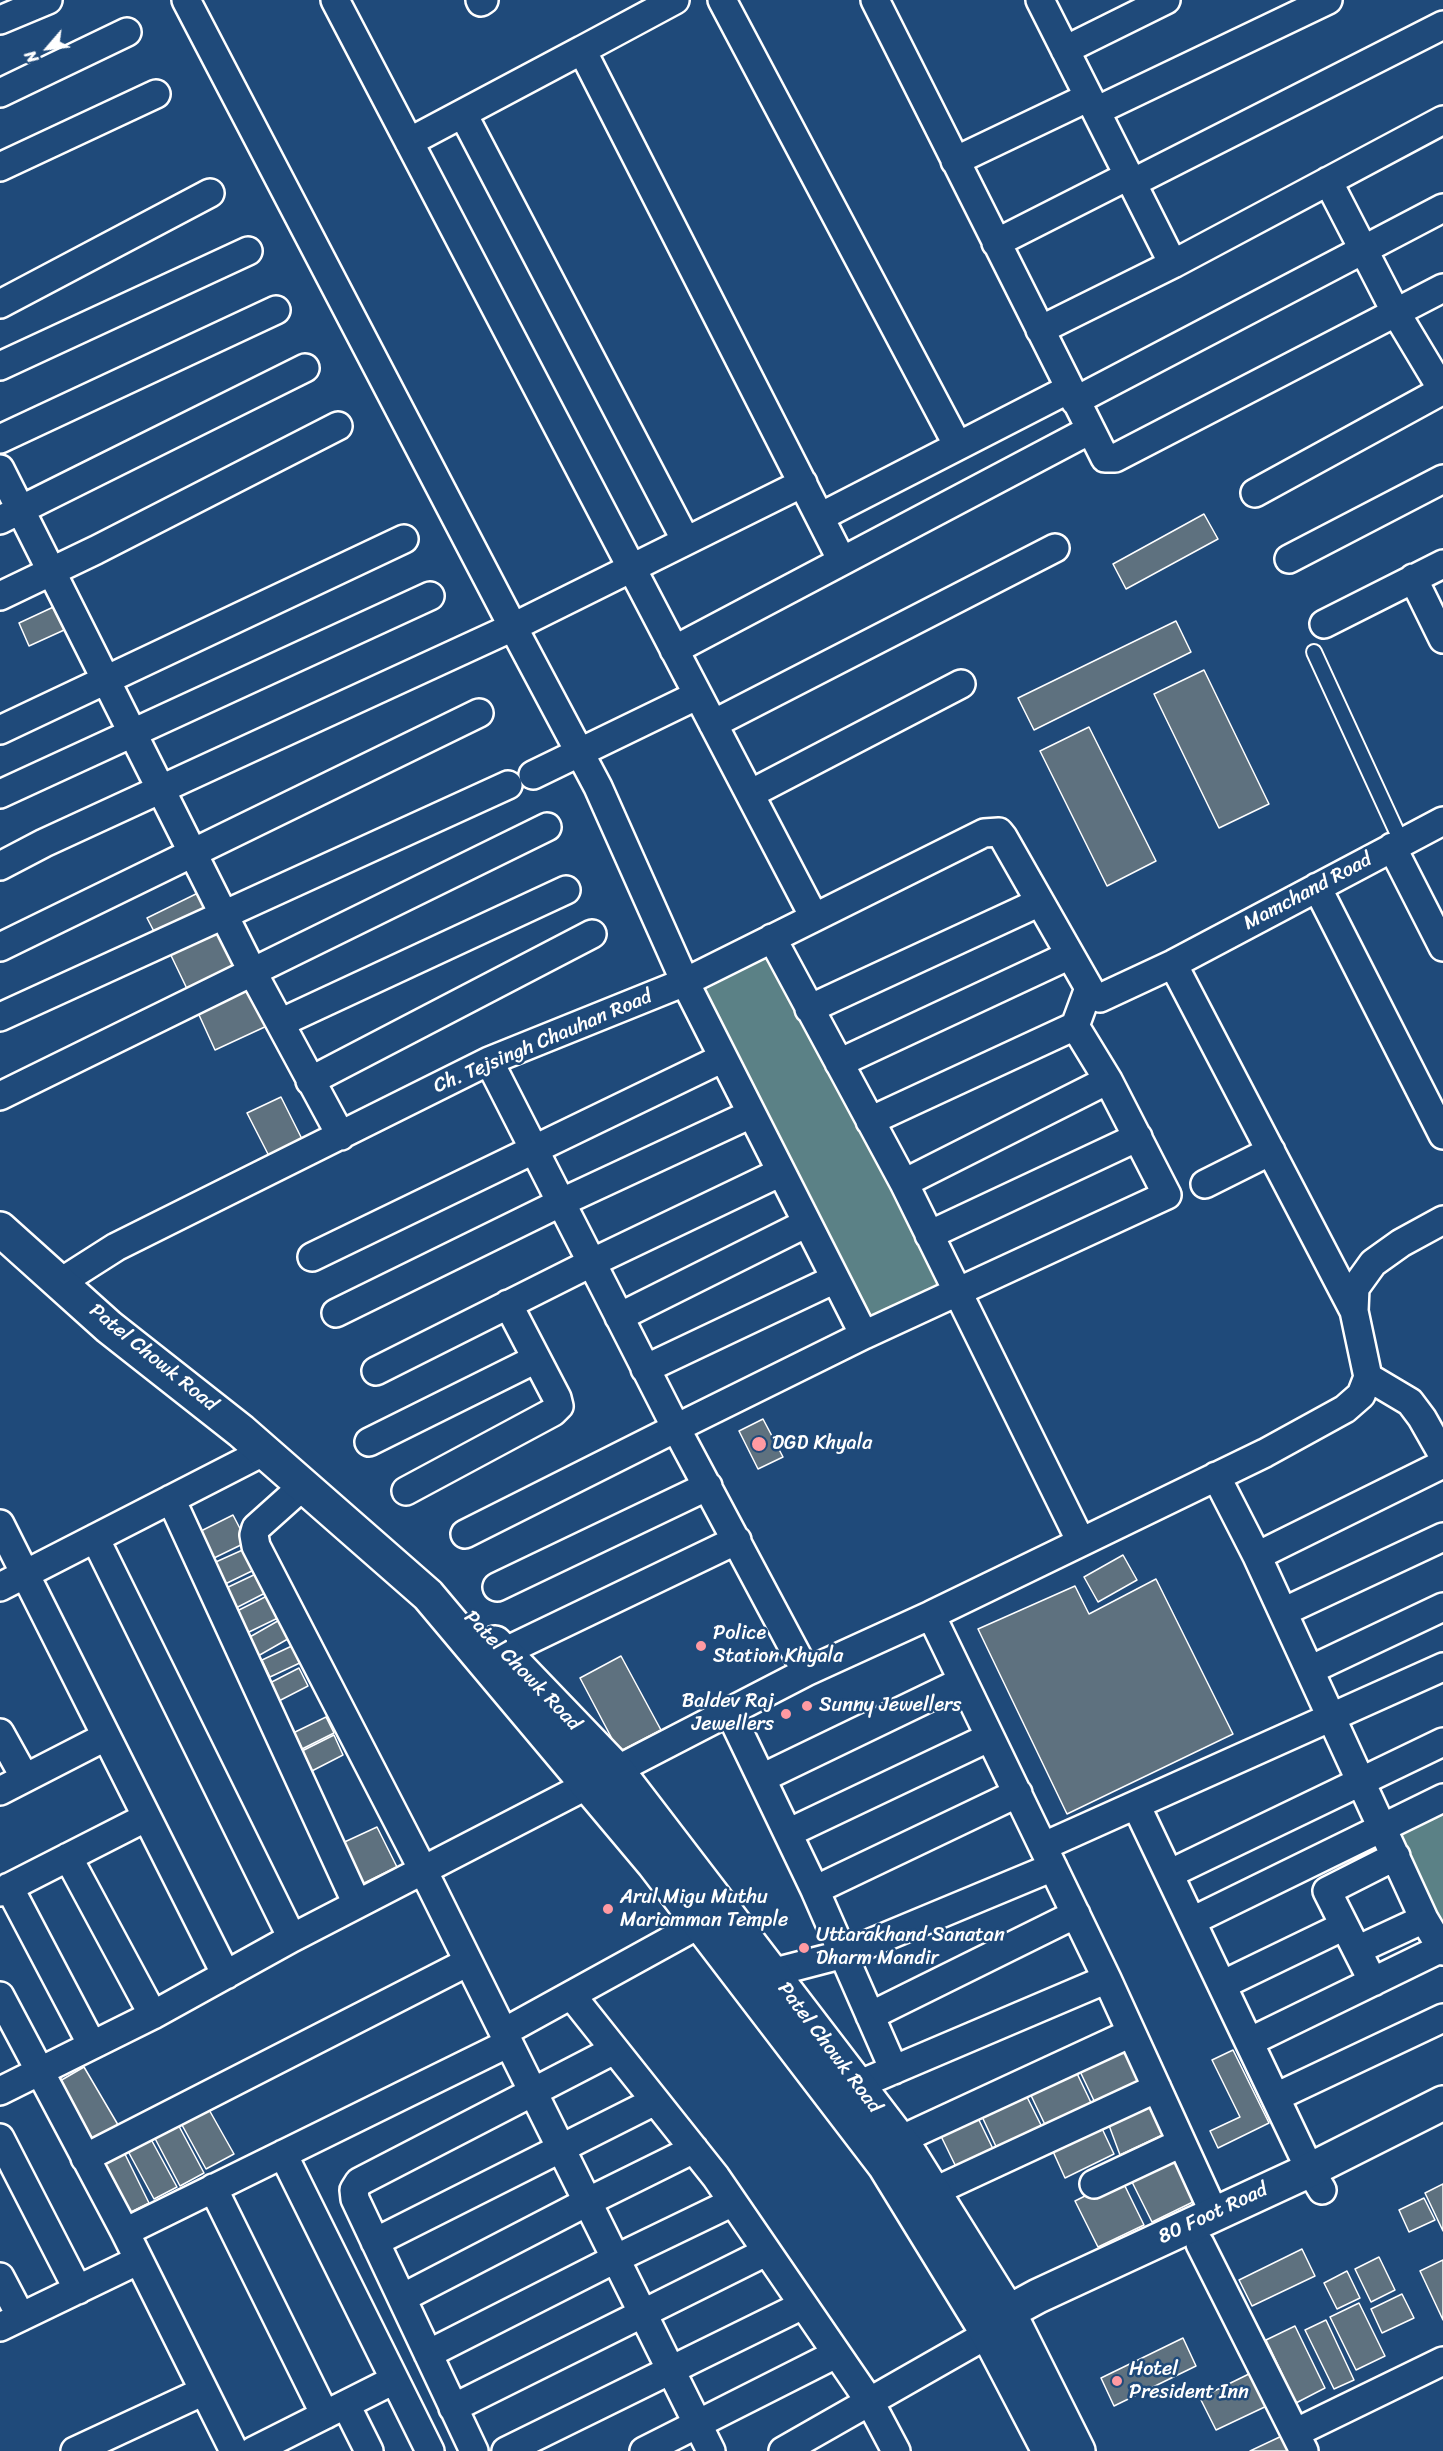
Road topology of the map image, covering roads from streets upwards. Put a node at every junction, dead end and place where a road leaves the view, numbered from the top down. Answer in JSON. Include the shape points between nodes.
{"nodes":[{"id":1,"x":48,"y":0,"type":"edge"},
{"id":2,"x":186,"y":0,"type":"edge"},
{"id":3,"x":335,"y":0,"type":"edge"},
{"id":4,"x":675,"y":0,"type":"edge"},
{"id":5,"x":722,"y":0,"type":"edge"},
{"id":6,"x":875,"y":0,"type":"edge"},
{"id":7,"x":1040,"y":0,"type":"edge"},
{"id":8,"x":1328,"y":0,"type":"edge"},
{"id":9,"x":1154,"y":3,"type":"edge"},
{"id":10,"x":0,"y":20,"type":"edge"},
{"id":11,"x":1443,"y":25,"type":"edge"},
{"id":12,"x":127,"y":32,"type":"dead end"},
{"id":13,"x":582,"y":50,"type":"junction"},
{"id":14,"x":1065,"y":50,"type":"junction"},
{"id":15,"x":0,"y":93,"type":"edge"},
{"id":16,"x":156,"y":94,"type":"dead end"},
{"id":17,"x":1092,"y":104,"type":"junction"},
{"id":18,"x":463,"y":114,"type":"junction"},
{"id":19,"x":1443,"y":120,"type":"edge"},
{"id":20,"x":409,"y":142,"type":"junction"},
{"id":21,"x":955,"y":161,"type":"junction"},
{"id":22,"x":0,"y":167,"type":"edge"},
{"id":23,"x":1130,"y":179,"type":"junction"},
{"id":24,"x":1328,"y":182,"type":"junction"},
{"id":25,"x":210,"y":193,"type":"dead end"},
{"id":26,"x":1443,"y":208,"type":"edge"},
{"id":27,"x":996,"y":243,"type":"junction"},
{"id":28,"x":1364,"y":249,"type":"junction"},
{"id":29,"x":248,"y":251,"type":"dead end"},
{"id":30,"x":1173,"y":264,"type":"junction"},
{"id":31,"x":1443,"y":288,"type":"edge"},
{"id":32,"x":0,"y":304,"type":"edge"},
{"id":33,"x":276,"y":310,"type":"dead end"},
{"id":34,"x":1395,"y":311,"type":"junction"},
{"id":35,"x":1040,"y":330,"type":"junction"},
{"id":36,"x":0,"y":366,"type":"edge"},
{"id":37,"x":305,"y":368,"type":"dead end"},
{"id":38,"x":1443,"y":391,"type":"edge"},
{"id":39,"x":1072,"y":395,"type":"junction"},
{"id":40,"x":338,"y":426,"type":"dead end"},
{"id":41,"x":1090,"y":430,"type":"junction"},
{"id":42,"x":0,"y":439,"type":"edge"},
{"id":43,"x":958,"y":446,"type":"junction"},
{"id":44,"x":0,"y":469,"type":"edge"},
{"id":45,"x":1443,"y":479,"type":"edge"},
{"id":46,"x":803,"y":483,"type":"junction"},
{"id":47,"x":1255,"y":493,"type":"dead end"},
{"id":48,"x":10,"y":515,"type":"edge"},
{"id":49,"x":820,"y":517,"type":"junction"},
{"id":50,"x":404,"y":539,"type":"dead end"},
{"id":51,"x":686,"y":541,"type":"junction"},
{"id":52,"x":1055,"y":548,"type":"dead end"},
{"id":53,"x":1289,"y":559,"type":"dead end"},
{"id":54,"x":842,"y":561,"type":"junction"},
{"id":55,"x":1443,"y":564,"type":"edge"},
{"id":56,"x":632,"y":568,"type":"junction"},
{"id":57,"x":51,"y":571,"type":"junction"},
{"id":58,"x":1413,"y":578,"type":"junction"},
{"id":59,"x":0,"y":596,"type":"edge"},
{"id":60,"x":430,"y":596,"type":"dead end"},
{"id":61,"x":1324,"y":624,"type":"dead end"},
{"id":62,"x":513,"y":627,"type":"junction"},
{"id":63,"x":1443,"y":639,"type":"edge"},
{"id":64,"x":674,"y":650,"type":"junction"},
{"id":65,"x":106,"y":681,"type":"junction"},
{"id":66,"x":961,"y":684,"type":"dead end"},
{"id":67,"x":698,"y":695,"type":"junction"},
{"id":68,"x":479,"y":713,"type":"dead end"},
{"id":69,"x":712,"y":724,"type":"junction"},
{"id":70,"x":0,"y":730,"type":"edge"},
{"id":71,"x":133,"y":734,"type":"junction"},
{"id":72,"x":579,"y":752,"type":"junction"},
{"id":73,"x":533,"y":775,"type":"dead end"},
{"id":74,"x":508,"y":785,"type":"dead end"},
{"id":75,"x":161,"y":790,"type":"junction"},
{"id":76,"x":0,"y":794,"type":"edge"},
{"id":77,"x":750,"y":794,"type":"junction"},
{"id":78,"x":1443,"y":821,"type":"edge"},
{"id":79,"x":547,"y":827,"type":"dead end"},
{"id":80,"x":1397,"y":844,"type":"junction"},
{"id":81,"x":193,"y":854,"type":"junction"},
{"id":82,"x":0,"y":866,"type":"edge"},
{"id":83,"x":1317,"y":887,"type":"junction"},
{"id":84,"x":566,"y":890,"type":"dead end"},
{"id":85,"x":1040,"y":902,"type":"junction"},
{"id":86,"x":224,"y":915,"type":"junction"},
{"id":87,"x":814,"y":917,"type":"junction"},
{"id":88,"x":592,"y":934,"type":"dead end"},
{"id":89,"x":772,"y":938,"type":"junction"},
{"id":90,"x":1443,"y":946,"type":"edge"},
{"id":91,"x":0,"y":947,"type":"edge"},
{"id":92,"x":1070,"y":955,"type":"junction"},
{"id":93,"x":1173,"y":964,"type":"junction"},
{"id":94,"x":253,"y":973,"type":"junction"},
{"id":95,"x":685,"y":982,"type":"junction"},
{"id":96,"x":1089,"y":988,"type":"junction"},
{"id":97,"x":809,"y":1009,"type":"junction"},
{"id":98,"x":0,"y":1017,"type":"edge"},
{"id":99,"x":280,"y":1023,"type":"junction"},
{"id":100,"x":1075,"y":1026,"type":"junction"},
{"id":101,"x":723,"y":1058,"type":"junction"},
{"id":102,"x":489,"y":1061,"type":"junction"},
{"id":103,"x":839,"y":1063,"type":"junction"},
{"id":104,"x":1108,"y":1080,"type":"junction"},
{"id":105,"x":310,"y":1081,"type":"junction"},
{"id":106,"x":0,"y":1096,"type":"edge"},
{"id":107,"x":751,"y":1114,"type":"junction"},
{"id":108,"x":870,"y":1121,"type":"junction"},
{"id":109,"x":1443,"y":1135,"type":"edge"},
{"id":110,"x":341,"y":1136,"type":"junction"},
{"id":111,"x":1138,"y":1137,"type":"junction"},
{"id":112,"x":535,"y":1147,"type":"junction"},
{"id":113,"x":1271,"y":1151,"type":"junction"},
{"id":114,"x":781,"y":1172,"type":"junction"},
{"id":115,"x":904,"y":1183,"type":"junction"},
{"id":116,"x":1205,"y":1184,"type":"dead end"},
{"id":117,"x":562,"y":1202,"type":"junction"},
{"id":118,"x":807,"y":1223,"type":"junction"},
{"id":119,"x":1441,"y":1227,"type":"edge"},
{"id":120,"x":0,"y":1229,"type":"edge"},
{"id":121,"x":929,"y":1235,"type":"junction"},
{"id":122,"x":312,"y":1257,"type":"dead end"},
{"id":123,"x":593,"y":1262,"type":"junction"},
{"id":124,"x":835,"y":1279,"type":"junction"},
{"id":125,"x":73,"y":1292,"type":"junction"},
{"id":126,"x":959,"y":1293,"type":"junction"},
{"id":127,"x":508,"y":1304,"type":"junction"},
{"id":128,"x":1354,"y":1311,"type":"junction"},
{"id":129,"x":336,"y":1313,"type":"dead end"},
{"id":130,"x":619,"y":1317,"type":"junction"},
{"id":131,"x":864,"y":1335,"type":"junction"},
{"id":132,"x":536,"y":1359,"type":"junction"},
{"id":133,"x":645,"y":1369,"type":"junction"},
{"id":134,"x":376,"y":1371,"type":"dead end"},
{"id":135,"x":1368,"y":1377,"type":"junction"},
{"id":136,"x":676,"y":1428,"type":"junction"},
{"id":137,"x":369,"y":1442,"type":"dead end"},
{"id":138,"x":265,"y":1451,"type":"junction"},
{"id":139,"x":1443,"y":1455,"type":"edge"},
{"id":140,"x":1443,"y":1464,"type":"edge"},
{"id":141,"x":1216,"y":1476,"type":"junction"},
{"id":142,"x":304,"y":1485,"type":"junction"},
{"id":143,"x":708,"y":1486,"type":"junction"},
{"id":144,"x":406,"y":1491,"type":"dead end"},
{"id":145,"x":171,"y":1499,"type":"junction"},
{"id":146,"x":0,"y":1524,"type":"edge"},
{"id":147,"x":465,"y":1533,"type":"dead end"},
{"id":148,"x":1443,"y":1537,"type":"edge"},
{"id":149,"x":95,"y":1538,"type":"junction"},
{"id":150,"x":737,"y":1540,"type":"junction"},
{"id":151,"x":1081,"y":1542,"type":"junction"},
{"id":152,"x":1257,"y":1556,"type":"junction"},
{"id":153,"x":25,"y":1574,"type":"junction"},
{"id":154,"x":0,"y":1587,"type":"edge"},
{"id":155,"x":497,"y":1587,"type":"dead end"},
{"id":156,"x":1443,"y":1607,"type":"edge"},
{"id":157,"x":1283,"y":1612,"type":"junction"},
{"id":158,"x":931,"y":1615,"type":"junction"},
{"id":159,"x":504,"y":1652,"type":"junction"},
{"id":160,"x":1443,"y":1667,"type":"edge"},
{"id":161,"x":1310,"y":1670,"type":"junction"},
{"id":162,"x":806,"y":1672,"type":"junction"},
{"id":163,"x":963,"y":1681,"type":"junction"},
{"id":164,"x":730,"y":1713,"type":"junction"},
{"id":165,"x":1330,"y":1717,"type":"junction"},
{"id":166,"x":0,"y":1732,"type":"edge"},
{"id":167,"x":105,"y":1737,"type":"junction"},
{"id":168,"x":990,"y":1737,"type":"junction"},
{"id":169,"x":1443,"y":1742,"type":"edge"},
{"id":170,"x":616,"y":1768,"type":"junction"},
{"id":171,"x":25,"y":1778,"type":"junction"},
{"id":172,"x":762,"y":1778,"type":"junction"},
{"id":173,"x":1361,"y":1780,"type":"junction"},
{"id":174,"x":588,"y":1785,"type":"junction"},
{"id":175,"x":0,"y":1791,"type":"edge"},
{"id":176,"x":1018,"y":1793,"type":"junction"},
{"id":177,"x":1443,"y":1797,"type":"edge"},
{"id":178,"x":1136,"y":1805,"type":"junction"},
{"id":179,"x":145,"y":1818,"type":"junction"},
{"id":180,"x":1383,"y":1825,"type":"junction"},
{"id":181,"x":788,"y":1833,"type":"junction"},
{"id":182,"x":1048,"y":1856,"type":"junction"},
{"id":183,"x":1396,"y":1856,"type":"junction"},
{"id":184,"x":68,"y":1857,"type":"junction"},
{"id":185,"x":1312,"y":1861,"type":"junction"},
{"id":186,"x":423,"y":1870,"type":"junction"},
{"id":187,"x":1169,"y":1874,"type":"junction"},
{"id":188,"x":4,"y":1889,"type":"edge"},
{"id":189,"x":815,"y":1890,"type":"junction"},
{"id":190,"x":1327,"y":1891,"type":"junction"},
{"id":191,"x":357,"y":1904,"type":"junction"},
{"id":192,"x":1076,"y":1914,"type":"junction"},
{"id":193,"x":713,"y":1918,"type":"junction"},
{"id":194,"x":1192,"y":1921,"type":"junction"},
{"id":195,"x":1344,"y":1926,"type":"junction"},
{"id":196,"x":292,"y":1938,"type":"junction"},
{"id":197,"x":1438,"y":1940,"type":"edge"},
{"id":198,"x":1357,"y":1950,"type":"junction"},
{"id":199,"x":844,"y":1954,"type":"junction"},
{"id":200,"x":468,"y":1962,"type":"junction"},
{"id":201,"x":771,"y":1972,"type":"junction"},
{"id":202,"x":226,"y":1975,"type":"junction"},
{"id":203,"x":1107,"y":1979,"type":"junction"},
{"id":204,"x":1373,"y":1982,"type":"junction"},
{"id":205,"x":1222,"y":1984,"type":"junction"},
{"id":206,"x":0,"y":1996,"type":"edge"},
{"id":207,"x":572,"y":1996,"type":"junction"},
{"id":208,"x":153,"y":2014,"type":"junction"},
{"id":209,"x":870,"y":2016,"type":"junction"},
{"id":210,"x":1443,"y":2018,"type":"edge"},
{"id":211,"x":1131,"y":2032,"type":"junction"},
{"id":212,"x":507,"y":2038,"type":"junction"},
{"id":213,"x":1249,"y":2042,"type":"junction"},
{"id":214,"x":92,"y":2045,"type":"junction"},
{"id":215,"x":614,"y":2050,"type":"junction"},
{"id":216,"x":894,"y":2070,"type":"junction"},
{"id":217,"x":39,"y":2072,"type":"junction"},
{"id":218,"x":858,"y":2085,"type":"junction"},
{"id":219,"x":1157,"y":2088,"type":"junction"},
{"id":220,"x":0,"y":2091,"type":"edge"},
{"id":221,"x":533,"y":2091,"type":"junction"},
{"id":222,"x":1276,"y":2097,"type":"junction"},
{"id":223,"x":655,"y":2101,"type":"junction"},
{"id":224,"x":1443,"y":2103,"type":"edge"},
{"id":225,"x":1443,"y":2127,"type":"edge"},
{"id":226,"x":0,"y":2138,"type":"edge"},
{"id":227,"x":900,"y":2140,"type":"junction"},
{"id":228,"x":1181,"y":2143,"type":"junction"},
{"id":229,"x":562,"y":2147,"type":"junction"},
{"id":230,"x":694,"y":2150,"type":"junction"},
{"id":231,"x":283,"y":2154,"type":"junction"},
{"id":232,"x":85,"y":2158,"type":"junction"},
{"id":233,"x":1316,"y":2180,"type":"junction"},
{"id":234,"x":1094,"y":2184,"type":"dead end"},
{"id":235,"x":213,"y":2188,"type":"junction"},
{"id":236,"x":933,"y":2192,"type":"junction"},
{"id":237,"x":589,"y":2201,"type":"junction"},
{"id":238,"x":733,"y":2202,"type":"junction"},
{"id":239,"x":1214,"y":2213,"type":"junction"},
{"id":240,"x":125,"y":2232,"type":"junction"},
{"id":241,"x":375,"y":2242,"type":"junction"},
{"id":242,"x":1200,"y":2244,"type":"junction"},
{"id":243,"x":766,"y":2252,"type":"junction"},
{"id":244,"x":617,"y":2258,"type":"junction"},
{"id":245,"x":139,"y":2260,"type":"junction"},
{"id":246,"x":0,"y":2277,"type":"edge"},
{"id":247,"x":78,"y":2290,"type":"junction"},
{"id":248,"x":402,"y":2298,"type":"junction"},
{"id":249,"x":803,"y":2305,"type":"junction"},
{"id":250,"x":645,"y":2314,"type":"junction"},
{"id":251,"x":10,"y":2322,"type":"edge"},
{"id":252,"x":999,"y":2324,"type":"junction"},
{"id":253,"x":428,"y":2354,"type":"junction"},
{"id":254,"x":836,"y":2354,"type":"junction"},
{"id":255,"x":1443,"y":2361,"type":"edge"},
{"id":256,"x":672,"y":2370,"type":"junction"},
{"id":257,"x":394,"y":2380,"type":"junction"},
{"id":258,"x":204,"y":2391,"type":"junction"},
{"id":259,"x":870,"y":2402,"type":"junction"},
{"id":260,"x":453,"y":2408,"type":"junction"},
{"id":261,"x":335,"y":2410,"type":"junction"},
{"id":262,"x":698,"y":2423,"type":"junction"},
{"id":263,"x":299,"y":2441,"type":"edge"},
{"id":264,"x":1300,"y":2442,"type":"edge"},
{"id":265,"x":75,"y":2451,"type":"edge"},
{"id":266,"x":234,"y":2451,"type":"edge"},
{"id":267,"x":253,"y":2451,"type":"edge"},
{"id":268,"x":369,"y":2451,"type":"edge"},
{"id":269,"x":430,"y":2451,"type":"edge"},
{"id":270,"x":474,"y":2451,"type":"edge"},
{"id":271,"x":506,"y":2451,"type":"edge"},
{"id":272,"x":644,"y":2451,"type":"edge"},
{"id":273,"x":711,"y":2451,"type":"edge"},
{"id":274,"x":783,"y":2451,"type":"edge"},
{"id":275,"x":896,"y":2451,"type":"edge"},
{"id":276,"x":1048,"y":2451,"type":"edge"},
{"id":277,"x":1078,"y":2451,"type":"edge"}],
"edges":[{"from":1,"to":10,"type":"street"},
{"from":2,"to":62,"type":"street"},
{"from":3,"to":20,"type":"street"},
{"from":4,"to":13,"type":"street"},
{"from":5,"to":43,"type":"street"},
{"from":6,"to":21,"type":"street"},
{"from":7,"to":14,"type":"street"},
{"from":8,"to":17,"type":"street"},
{"from":9,"to":14,"type":"street"},
{"from":11,"to":23,"type":"street"},
{"from":12,"to":15,"type":"street"},
{"from":13,"to":18,"type":"street"},
{"from":13,"to":46,"type":"street"},
{"from":14,"to":17,"type":"street"},
{"from":16,"to":22,"type":"street"},
{"from":17,"to":21,"type":"street"},
{"from":17,"to":23,"type":"street"},
{"from":18,"to":20,"type":"street"},
{"from":18,"to":51,"type":"street"},
{"from":19,"to":24,"type":"street"},
{"from":20,"to":56,"type":"street"},
{"from":21,"to":27,"type":"street"},
{"from":23,"to":27,"type":"street"},
{"from":23,"to":30,"type":"street"},
{"from":24,"to":28,"type":"street"},
{"from":24,"to":30,"type":"street"},
{"from":25,"to":32,"type":"street"},
{"from":26,"to":28,"type":"street"},
{"from":27,"to":35,"type":"street"},
{"from":28,"to":34,"type":"street"},
{"from":28,"to":39,"type":"street"},
{"from":29,"to":36,"type":"street"},
{"from":30,"to":35,"type":"street"},
{"from":31,"to":34,"type":"street"},
{"from":33,"to":42,"type":"street"},
{"from":34,"to":38,"type":"street"},
{"from":34,"to":41,"type":"street","via":[[1115,458],[1103,456]]},
{"from":35,"to":39,"type":"street"},
{"from":37,"to":48,"type":"street"},
{"from":38,"to":47,"type":"street"},
{"from":39,"to":41,"type":"street"},
{"from":39,"to":43,"type":"street"},
{"from":40,"to":57,"type":"street"},
{"from":41,"to":54,"type":"street"},
{"from":43,"to":49,"type":"street"},
{"from":44,"to":48,"type":"street"},
{"from":45,"to":53,"type":"street"},
{"from":46,"to":49,"type":"street"},
{"from":46,"to":51,"type":"street"},
{"from":48,"to":57,"type":"street"},
{"from":49,"to":54,"type":"street"},
{"from":50,"to":65,"type":"street"},
{"from":51,"to":56,"type":"street"},
{"from":52,"to":69,"type":"street"},
{"from":54,"to":64,"type":"street"},
{"from":55,"to":58,"type":"street"},
{"from":56,"to":62,"type":"street"},
{"from":56,"to":64,"type":"street"},
{"from":57,"to":59,"type":"street"},
{"from":57,"to":65,"type":"street"},
{"from":58,"to":61,"type":"street"},
{"from":58,"to":63,"type":"street"},
{"from":60,"to":71,"type":"street"},
{"from":62,"to":72,"type":"street"},
{"from":62,"to":75,"type":"street"},
{"from":64,"to":67,"type":"street"},
{"from":65,"to":70,"type":"street"},
{"from":65,"to":71,"type":"street"},
{"from":66,"to":77,"type":"street"},
{"from":67,"to":69,"type":"street"},
{"from":67,"to":72,"type":"street"},
{"from":68,"to":81,"type":"street"},
{"from":69,"to":77,"type":"street"},
{"from":71,"to":75,"type":"street"},
{"from":71,"to":76,"type":"street"},
{"from":72,"to":73,"type":"street"},
{"from":72,"to":95,"type":"street"},
{"from":74,"to":86,"type":"street"},
{"from":75,"to":81,"type":"street"},
{"from":75,"to":82,"type":"street"},
{"from":77,"to":87,"type":"street"},
{"from":78,"to":80,"type":"street","name":"Mamchand Road"},
{"from":79,"to":94,"type":"street"},
{"from":80,"to":83,"type":"street","name":"Mamchand Road"},
{"from":80,"to":90,"type":"street"},
{"from":81,"to":86,"type":"street"},
{"from":81,"to":91,"type":"street"},
{"from":83,"to":93,"type":"street","name":"Mamchand Road"},
{"from":83,"to":109,"type":"street"},
{"from":84,"to":99,"type":"street"},
{"from":85,"to":87,"type":"street","name":"Ch. Tejsingh Chauhan Road","via":[[999,832],[984,833]]},
{"from":85,"to":92,"type":"street"},
{"from":85,"to":97,"type":"street"},
{"from":86,"to":94,"type":"street"},
{"from":86,"to":98,"type":"street"},
{"from":87,"to":89,"type":"street","name":"Ch. Tejsingh Chauhan Road"},
{"from":88,"to":105,"type":"street"},
{"from":89,"to":95,"type":"street","name":"Ch. Tejsingh Chauhan Road"},
{"from":89,"to":97,"type":"street"},
{"from":92,"to":96,"type":"street"},
{"from":92,"to":103,"type":"street"},
{"from":93,"to":96,"type":"street","name":"Mamchand Road","via":[[1103,998],[1095,997]]},
{"from":93,"to":113,"type":"street"},
{"from":94,"to":99,"type":"street"},
{"from":94,"to":106,"type":"street"},
{"from":95,"to":101,"type":"street"},
{"from":95,"to":102,"type":"street","name":"Ch. Tejsingh Chauhan Road"},
{"from":96,"to":100,"type":"street"},
{"from":97,"to":103,"type":"street"},
{"from":99,"to":105,"type":"street"},
{"from":100,"to":104,"type":"street"},
{"from":100,"to":108,"type":"street"},
{"from":101,"to":107,"type":"street"},
{"from":101,"to":112,"type":"street"},
{"from":102,"to":110,"type":"street","name":"Ch. Tejsingh Chauhan Road"},
{"from":102,"to":112,"type":"street"},
{"from":103,"to":108,"type":"street"},
{"from":104,"to":111,"type":"street"},
{"from":104,"to":115,"type":"street"},
{"from":105,"to":110,"type":"street"},
{"from":107,"to":114,"type":"street"},
{"from":107,"to":117,"type":"street"},
{"from":108,"to":115,"type":"street"},
{"from":110,"to":125,"type":"street","name":"Ch. Tejsingh Chauhan Road","via":[[116,1247]]},
{"from":111,"to":121,"type":"street"},
{"from":111,"to":126,"type":"street","via":[[1167,1195]]},
{"from":112,"to":117,"type":"street"},
{"from":112,"to":122,"type":"street"},
{"from":113,"to":116,"type":"street"},
{"from":113,"to":128,"type":"street"},
{"from":114,"to":118,"type":"street"},
{"from":114,"to":123,"type":"street"},
{"from":115,"to":121,"type":"street"},
{"from":117,"to":123,"type":"street"},
{"from":117,"to":129,"type":"street"},
{"from":118,"to":124,"type":"street"},
{"from":118,"to":130,"type":"street"},
{"from":119,"to":128,"type":"street","via":[[1401,1243],[1373,1263],[1355,1288]]},
{"from":120,"to":125,"type":"street"},
{"from":121,"to":126,"type":"street"},
{"from":123,"to":127,"type":"street"},
{"from":123,"to":130,"type":"street"},
{"from":124,"to":131,"type":"street"},
{"from":124,"to":133,"type":"street"},
{"from":125,"to":138,"type":"street","name":"Patel Chowk Road","via":[[109,1327]]},
{"from":125,"to":159,"type":"street","name":"Patel Chowk Road","via":[[122,1312],[286,1439]]},
{"from":126,"to":131,"type":"street"},
{"from":126,"to":151,"type":"street"},
{"from":127,"to":132,"type":"street"},
{"from":127,"to":134,"type":"street"},
{"from":128,"to":135,"type":"street"},
{"from":130,"to":133,"type":"street"},
{"from":131,"to":136,"type":"street"},
{"from":132,"to":137,"type":"street"},
{"from":132,"to":144,"type":"street","via":[[557,1398],[558,1406],[553,1412]]},
{"from":133,"to":136,"type":"street"},
{"from":135,"to":139,"type":"street","via":[[1410,1402]]},
{"from":135,"to":141,"type":"street","via":[[1361,1395],[1345,1410]]},
{"from":136,"to":143,"type":"street"},
{"from":136,"to":147,"type":"street"},
{"from":138,"to":142,"type":"street","name":"Patel Chowk Road"},
{"from":138,"to":145,"type":"street"},
{"from":140,"to":152,"type":"street"},
{"from":141,"to":151,"type":"street"},
{"from":141,"to":152,"type":"street"},
{"from":142,"to":174,"type":"street","name":"Patel Chowk Road","via":[[428,1595]]},
{"from":142,"to":186,"type":"street","via":[[256,1528],[256,1546]]},
{"from":143,"to":150,"type":"street"},
{"from":143,"to":155,"type":"street"},
{"from":145,"to":149,"type":"street"},
{"from":145,"to":191,"type":"street"},
{"from":146,"to":153,"type":"street"},
{"from":148,"to":157,"type":"street"},
{"from":149,"to":153,"type":"street"},
{"from":149,"to":196,"type":"street"},
{"from":150,"to":159,"type":"street"},
{"from":150,"to":162,"type":"street"},
{"from":151,"to":158,"type":"street"},
{"from":152,"to":157,"type":"street"},
{"from":153,"to":154,"type":"street"},
{"from":153,"to":167,"type":"street"},
{"from":156,"to":161,"type":"street"},
{"from":157,"to":161,"type":"street"},
{"from":158,"to":162,"type":"street"},
{"from":158,"to":163,"type":"street"},
{"from":159,"to":170,"type":"street","name":"Patel Chowk Road"},
{"from":160,"to":165,"type":"street"},
{"from":161,"to":165,"type":"street"},
{"from":162,"to":164,"type":"street"},
{"from":163,"to":168,"type":"street"},
{"from":163,"to":172,"type":"street"},
{"from":164,"to":170,"type":"street"},
{"from":164,"to":172,"type":"street"},
{"from":165,"to":173,"type":"street"},
{"from":165,"to":178,"type":"street"},
{"from":166,"to":171,"type":"street"},
{"from":167,"to":171,"type":"street"},
{"from":167,"to":179,"type":"street"},
{"from":168,"to":176,"type":"street"},
{"from":168,"to":181,"type":"street"},
{"from":169,"to":173,"type":"street"},
{"from":170,"to":174,"type":"street"},
{"from":170,"to":193,"type":"street","name":"Patel Chowk Road"},
{"from":171,"to":175,"type":"street"},
{"from":172,"to":181,"type":"street"},
{"from":173,"to":180,"type":"street"},
{"from":173,"to":187,"type":"street"},
{"from":174,"to":186,"type":"street"},
{"from":174,"to":193,"type":"street","name":"Patel Chowk Road"},
{"from":176,"to":182,"type":"street"},
{"from":176,"to":189,"type":"street"},
{"from":177,"to":180,"type":"street"},
{"from":178,"to":182,"type":"street"},
{"from":178,"to":187,"type":"street"},
{"from":179,"to":184,"type":"street"},
{"from":179,"to":202,"type":"street"},
{"from":180,"to":183,"type":"street"},
{"from":180,"to":185,"type":"street"},
{"from":181,"to":189,"type":"street"},
{"from":182,"to":192,"type":"street"},
{"from":182,"to":199,"type":"street"},
{"from":183,"to":190,"type":"street"},
{"from":183,"to":197,"type":"street"},
{"from":184,"to":188,"type":"street"},
{"from":184,"to":208,"type":"street"},
{"from":185,"to":190,"type":"street"},
{"from":185,"to":194,"type":"street"},
{"from":186,"to":191,"type":"street"},
{"from":186,"to":200,"type":"street"},
{"from":187,"to":194,"type":"street"},
{"from":188,"to":214,"type":"street"},
{"from":189,"to":199,"type":"street"},
{"from":190,"to":195,"type":"street"},
{"from":191,"to":196,"type":"street"},
{"from":192,"to":203,"type":"street"},
{"from":192,"to":209,"type":"street"},
{"from":193,"to":201,"type":"street","name":"Patel Chowk Road"},
{"from":193,"to":207,"type":"street"},
{"from":193,"to":252,"type":"street","name":"Patel Chowk Road"},
{"from":194,"to":205,"type":"street"},
{"from":195,"to":198,"type":"street"},
{"from":195,"to":205,"type":"street"},
{"from":196,"to":202,"type":"street"},
{"from":197,"to":198,"type":"street"},
{"from":197,"to":204,"type":"street"},
{"from":198,"to":204,"type":"street"},
{"from":199,"to":201,"type":"street"},
{"from":199,"to":209,"type":"street"},
{"from":200,"to":212,"type":"street"},
{"from":200,"to":232,"type":"street"},
{"from":201,"to":218,"type":"street","name":"Patel Chowk Road"},
{"from":202,"to":208,"type":"street"},
{"from":203,"to":211,"type":"street"},
{"from":203,"to":216,"type":"street"},
{"from":204,"to":213,"type":"street"},
{"from":205,"to":213,"type":"street"},
{"from":206,"to":217,"type":"street"},
{"from":207,"to":212,"type":"street"},
{"from":207,"to":215,"type":"street"},
{"from":208,"to":214,"type":"street"},
{"from":209,"to":216,"type":"street"},
{"from":210,"to":222,"type":"street"},
{"from":211,"to":219,"type":"street"},
{"from":211,"to":227,"type":"street"},
{"from":212,"to":221,"type":"street"},
{"from":212,"to":231,"type":"street"},
{"from":213,"to":222,"type":"street"},
{"from":214,"to":217,"type":"street"},
{"from":215,"to":221,"type":"street"},
{"from":215,"to":223,"type":"street"},
{"from":216,"to":218,"type":"street"},
{"from":217,"to":220,"type":"street"},
{"from":217,"to":232,"type":"street"},
{"from":218,"to":227,"type":"street","name":"Patel Chowk Road"},
{"from":219,"to":228,"type":"street"},
{"from":219,"to":236,"type":"street"},
{"from":221,"to":229,"type":"street"},
{"from":221,"to":241,"type":"street","via":[[359,2182],[354,2190],[355,2199]]},
{"from":222,"to":233,"type":"street"},
{"from":223,"to":229,"type":"street"},
{"from":223,"to":230,"type":"street"},
{"from":224,"to":233,"type":"street","name":"80 Foot Road"},
{"from":225,"to":233,"type":"street","name":"80 Foot Road"},
{"from":226,"to":247,"type":"street"},
{"from":227,"to":236,"type":"street","name":"Patel Chowk Road"},
{"from":228,"to":234,"type":"street"},
{"from":228,"to":239,"type":"street"},
{"from":229,"to":237,"type":"street"},
{"from":229,"to":241,"type":"street"},
{"from":230,"to":237,"type":"street"},
{"from":230,"to":238,"type":"street"},
{"from":231,"to":235,"type":"street"},
{"from":231,"to":257,"type":"street"},
{"from":232,"to":240,"type":"street"},
{"from":233,"to":239,"type":"street","name":"80 Foot Road"},
{"from":233,"to":242,"type":"street","name":"80 Foot Road"},
{"from":235,"to":240,"type":"street"},
{"from":235,"to":261,"type":"street"},
{"from":236,"to":252,"type":"street","name":"Patel Chowk Road"},
{"from":237,"to":244,"type":"street"},
{"from":237,"to":248,"type":"street"},
{"from":238,"to":243,"type":"street"},
{"from":238,"to":244,"type":"street"},
{"from":239,"to":252,"type":"street","name":"80 Foot Road","via":[[1038,2296]]},
{"from":240,"to":245,"type":"street"},
{"from":241,"to":248,"type":"street"},
{"from":242,"to":252,"type":"street","name":"80 Foot Road","via":[[1047,2315]]},
{"from":242,"to":264,"type":"street"},
{"from":243,"to":249,"type":"street"},
{"from":243,"to":250,"type":"street"},
{"from":244,"to":250,"type":"street"},
{"from":244,"to":253,"type":"street"},
{"from":245,"to":247,"type":"street"},
{"from":245,"to":258,"type":"street"},
{"from":246,"to":251,"type":"street"},
{"from":247,"to":251,"type":"street"},
{"from":248,"to":253,"type":"street"},
{"from":249,"to":254,"type":"street"},
{"from":249,"to":256,"type":"street"},
{"from":250,"to":256,"type":"street"},
{"from":250,"to":260,"type":"street"},
{"from":252,"to":259,"type":"street"},
{"from":252,"to":276,"type":"street"},
{"from":252,"to":277,"type":"street"},
{"from":253,"to":260,"type":"street"},
{"from":254,"to":259,"type":"street"},
{"from":254,"to":262,"type":"street"},
{"from":255,"to":264,"type":"street"},
{"from":256,"to":262,"type":"street"},
{"from":256,"to":271,"type":"street"},
{"from":257,"to":261,"type":"street"},
{"from":257,"to":269,"type":"street"},
{"from":258,"to":265,"type":"street"},
{"from":258,"to":266,"type":"street"},
{"from":259,"to":274,"type":"street"},
{"from":259,"to":275,"type":"street"},
{"from":260,"to":270,"type":"street"},
{"from":261,"to":263,"type":"street"},
{"from":261,"to":268,"type":"street"},
{"from":262,"to":272,"type":"street"},
{"from":262,"to":273,"type":"street"},
{"from":263,"to":267,"type":"street"}]}
